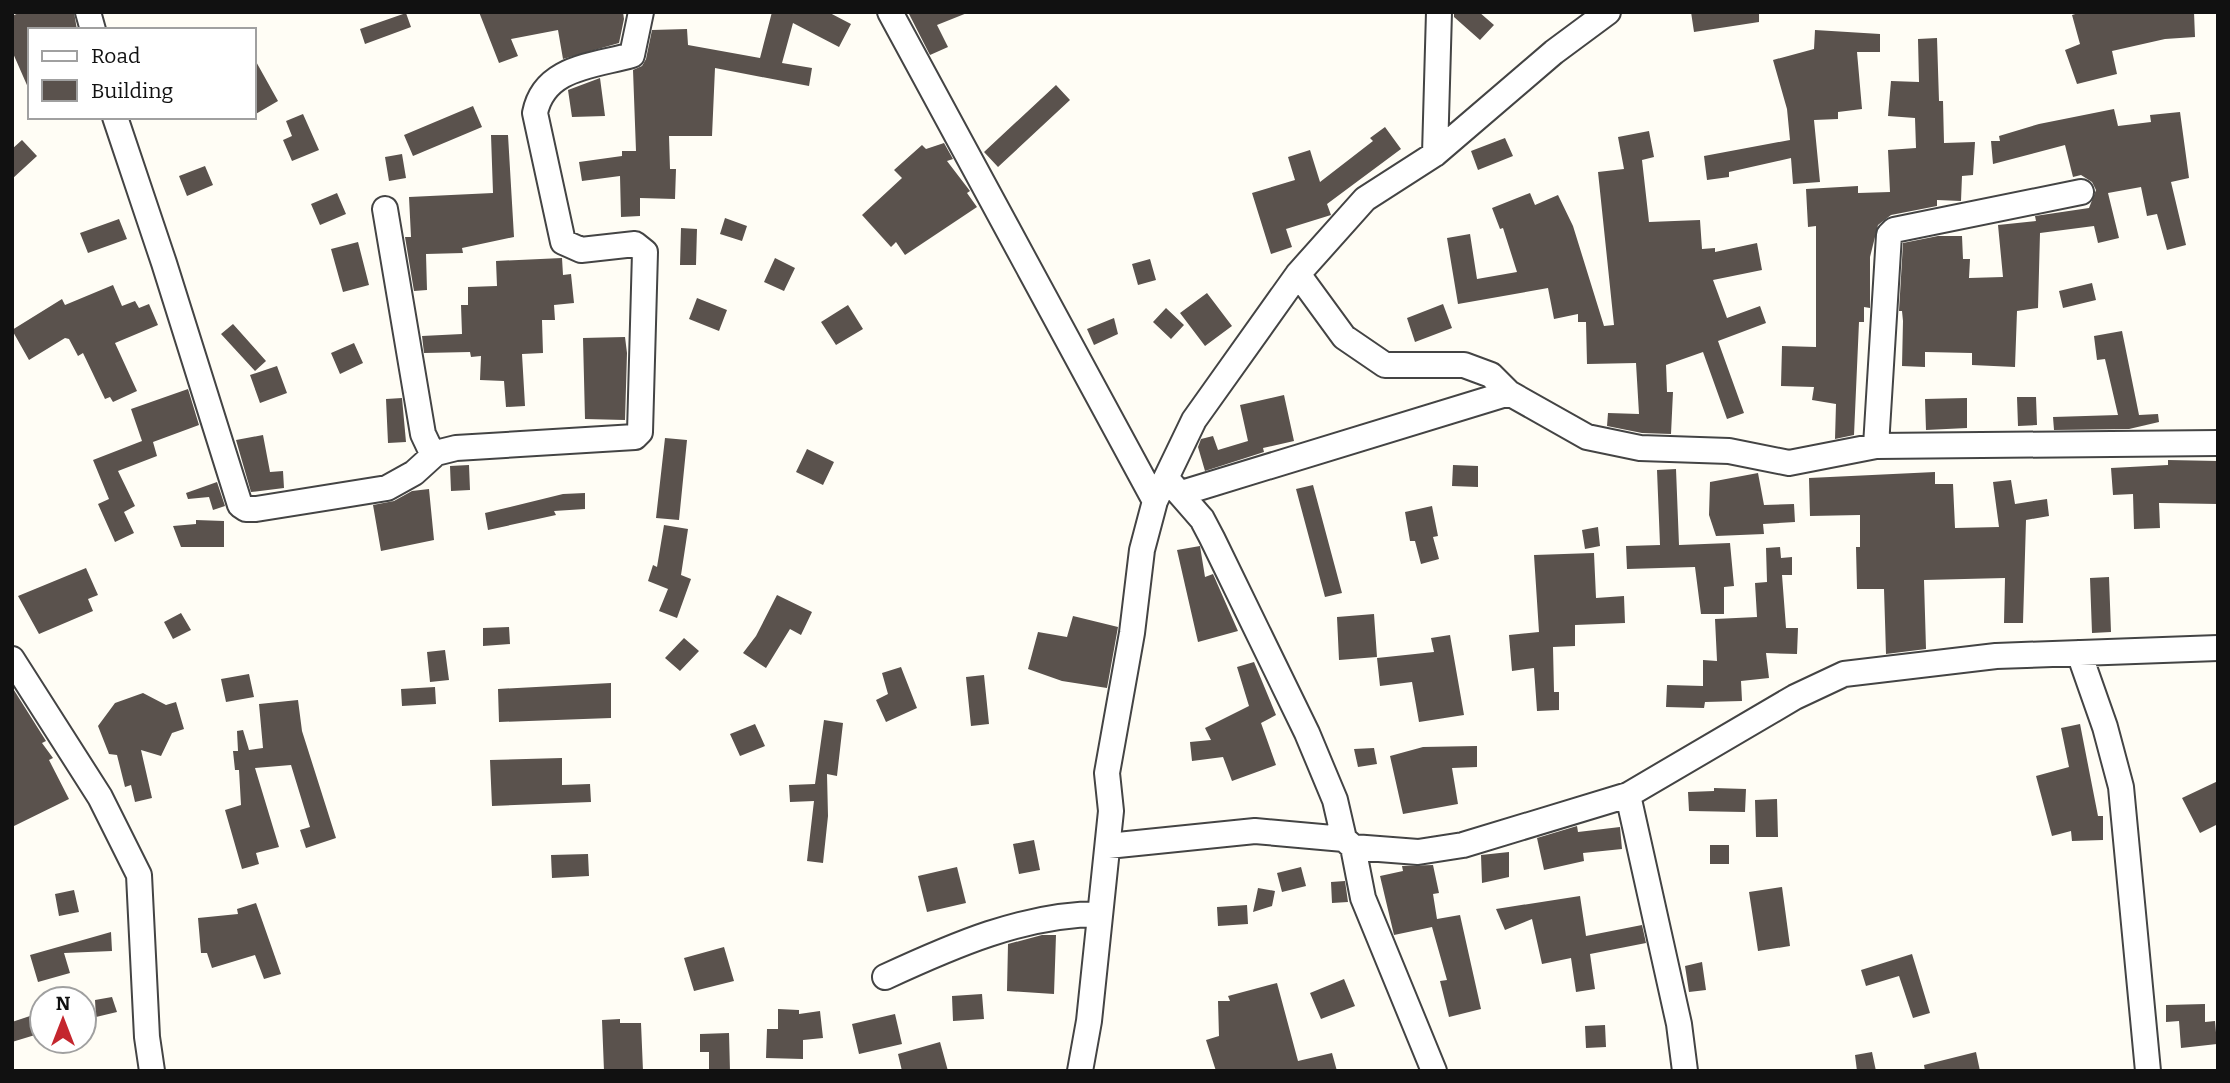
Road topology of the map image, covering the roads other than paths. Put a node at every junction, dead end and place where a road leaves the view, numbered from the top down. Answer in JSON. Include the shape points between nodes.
{"nodes":[{"id":1,"x":641,"y":12,"type":"edge"},
{"id":2,"x":890,"y":12,"type":"edge"},
{"id":3,"x":1439,"y":12,"type":"edge"},
{"id":4,"x":1608,"y":12,"type":"edge"},
{"id":5,"x":116,"y":119,"type":"edge"},
{"id":6,"x":1435,"y":154,"type":"junction"},
{"id":7,"x":2081,"y":192,"type":"dead end"},
{"id":8,"x":385,"y":209,"type":"dead end"},
{"id":9,"x":1298,"y":274,"type":"junction"},
{"id":10,"x":1509,"y":393,"type":"junction"},
{"id":11,"x":2218,"y":443,"type":"edge"},
{"id":12,"x":1876,"y":446,"type":"junction"},
{"id":13,"x":436,"y":453,"type":"junction"},
{"id":14,"x":1174,"y":486,"type":"junction"},
{"id":15,"x":1154,"y":501,"type":"junction"},
{"id":16,"x":2218,"y":648,"type":"edge"},
{"id":17,"x":2078,"y":653,"type":"junction"},
{"id":18,"x":12,"y":659,"type":"edge"},
{"id":19,"x":1628,"y":794,"type":"junction"},
{"id":20,"x":1348,"y":843,"type":"junction"},
{"id":21,"x":1108,"y":846,"type":"junction"},
{"id":22,"x":1100,"y":914,"type":"junction"},
{"id":23,"x":885,"y":977,"type":"dead end"},
{"id":24,"x":152,"y":1071,"type":"edge"},
{"id":25,"x":1080,"y":1071,"type":"edge"},
{"id":26,"x":1434,"y":1071,"type":"edge"},
{"id":27,"x":1685,"y":1071,"type":"edge"},
{"id":28,"x":2148,"y":1071,"type":"edge"}],
"edges":[{"from":1,"to":13,"type":"street","via":[[632,55],[561,75],[538,95],[535,113],[563,242],[581,250],[635,243],[645,251],[640,432],[635,437],[479,444]]},
{"from":2,"to":15,"type":"street"},
{"from":3,"to":6,"type":"street"},
{"from":4,"to":6,"type":"street"},
{"from":5,"to":13,"type":"street","via":[[240,505],[256,509],[387,488]]},
{"from":6,"to":9,"type":"street","via":[[1365,199]]},
{"from":7,"to":12,"type":"street","via":[[1894,230],[1889,235]]},
{"from":8,"to":13,"type":"street","via":[[423,434]]},
{"from":9,"to":10,"type":"street","via":[[1343,337],[1385,365],[1464,365],[1490,375]]},
{"from":9,"to":14,"type":"street","via":[[1194,420]]},
{"from":10,"to":12,"type":"street","via":[[1587,437],[1640,448],[1729,451],[1789,463]]},
{"from":10,"to":14,"type":"street"},
{"from":11,"to":12,"type":"street"},
{"from":14,"to":15,"type":"street"},
{"from":14,"to":20,"type":"street","via":[[1212,538],[1307,733]]},
{"from":15,"to":21,"type":"street","via":[[1107,773]]},
{"from":16,"to":17,"type":"street"},
{"from":17,"to":19,"type":"street","via":[[1996,656],[1844,674],[1795,697]]},
{"from":17,"to":28,"type":"street","via":[[2121,787]]},
{"from":18,"to":24,"type":"street","via":[[100,797],[139,875]]},
{"from":19,"to":20,"type":"street","via":[[1463,845],[1418,852]]},
{"from":19,"to":27,"type":"street","via":[[1679,1024]]},
{"from":20,"to":21,"type":"street","via":[[1255,831]]},
{"from":20,"to":26,"type":"street","via":[[1363,898]]},
{"from":21,"to":22,"type":"street"},
{"from":22,"to":23,"type":"street","via":[[1073,914],[965,940]]},
{"from":22,"to":25,"type":"street"}]}
